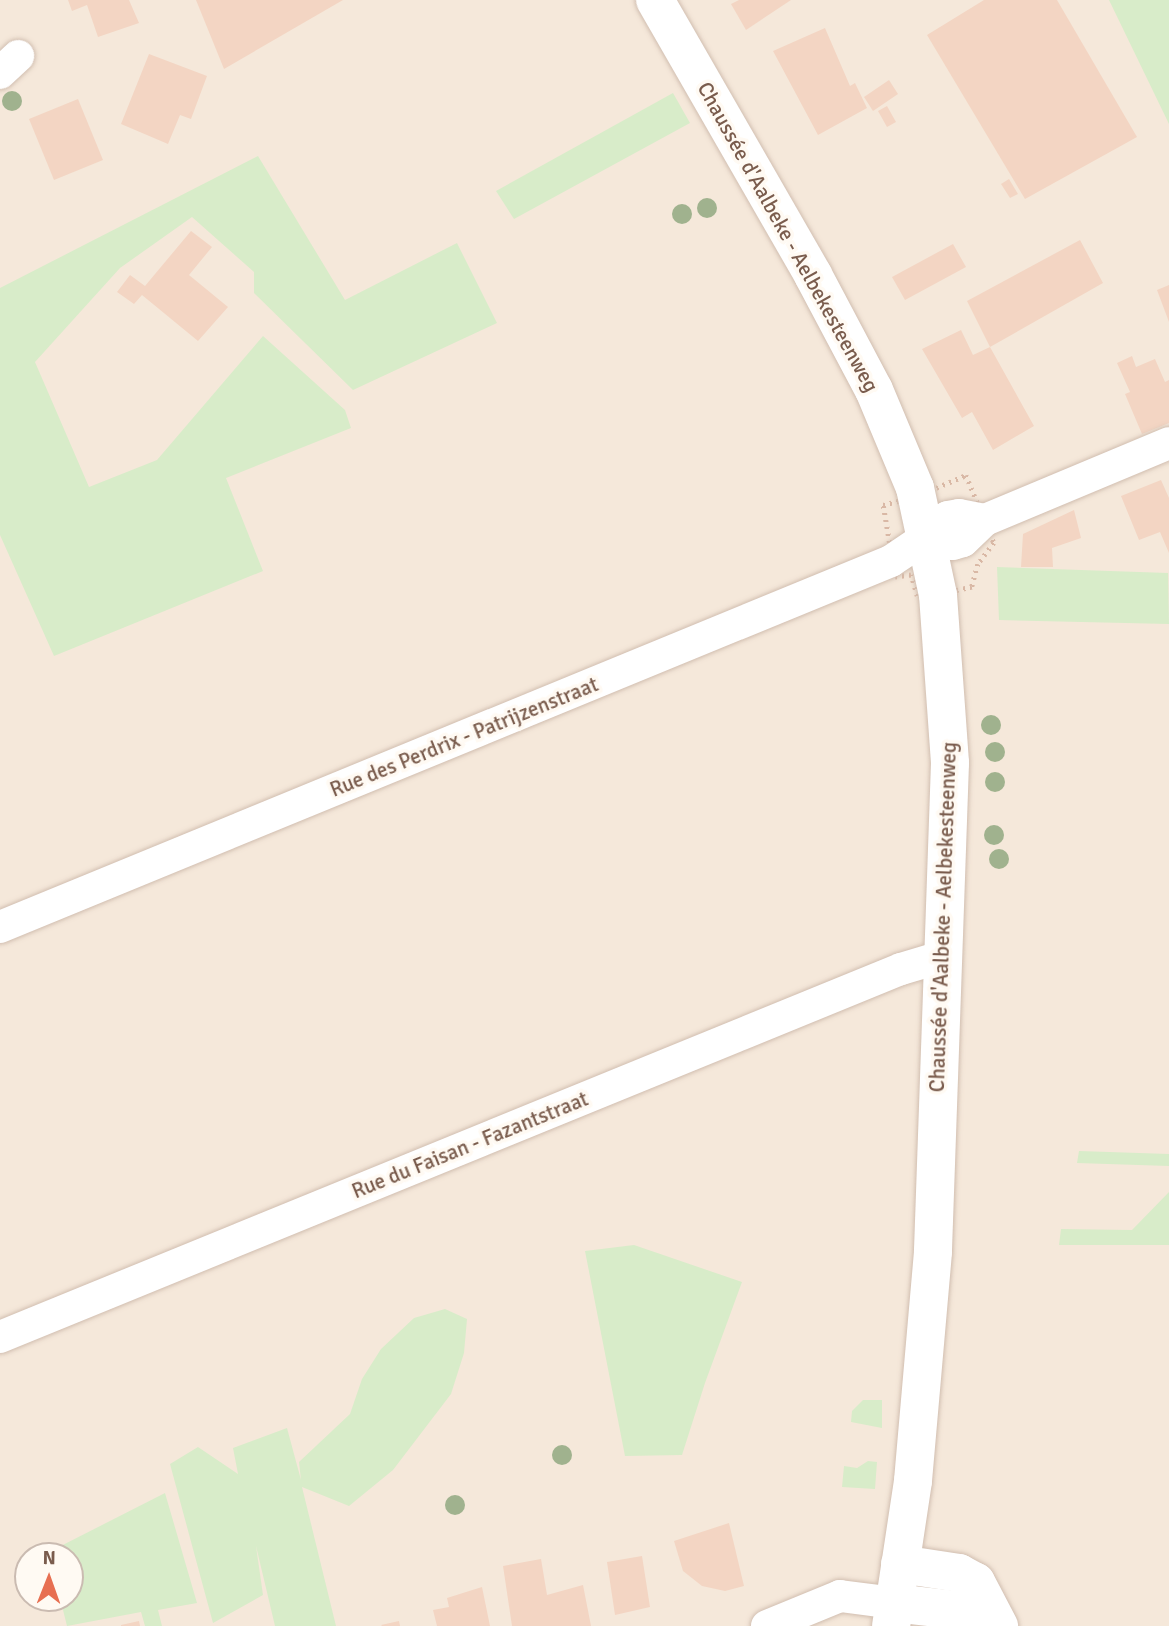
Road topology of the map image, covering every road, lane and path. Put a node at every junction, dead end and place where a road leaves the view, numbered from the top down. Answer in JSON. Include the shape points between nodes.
{"nodes":[{"id":1,"x":655,"y":0,"type":"edge"},
{"id":2,"x":1169,"y":443,"type":"edge"},
{"id":3,"x":924,"y":539,"type":"junction"},
{"id":4,"x":0,"y":927,"type":"edge"},
{"id":5,"x":941,"y":957,"type":"junction"},
{"id":6,"x":0,"y":1338,"type":"edge"},
{"id":7,"x":900,"y":1564,"type":"junction"},
{"id":8,"x":892,"y":1615,"type":"edge"},
{"id":9,"x":995,"y":1620,"type":"edge"},
{"id":10,"x":767,"y":1626,"type":"edge"}],
"edges":[{"from":1,"to":3,"type":"main road","name":"Chaussée d'Aalbeke - Aelbekesteenweg","via":[[874,390],[915,488]]},
{"from":2,"to":3,"type":"street","via":[[985,520],[973,534],[953,544]]},
{"from":3,"to":4,"type":"street","name":"Rue des Perdrix - Patrijzenstraat","via":[[880,565]]},
{"from":3,"to":5,"type":"main road","name":"Chaussée d'Aalbeke - Aelbekesteenweg","via":[[938,595],[950,763]]},
{"from":5,"to":6,"type":"street","name":"Rue du Faisan - Fazantstraat","via":[[901,969]]},
{"from":5,"to":7,"type":"main road","name":"Chaussée d'Aalbeke - Aelbekesteenweg","via":[[933,1252],[913,1481]]},
{"from":7,"to":8,"type":"main road","name":"Chaussée d'Aalbeke - Aelbekesteenweg"},
{"from":7,"to":9,"type":"main road","via":[[959,1573],[976,1582]]},
{"from":8,"to":9,"type":"main road"},
{"from":8,"to":10,"type":"street","via":[[840,1597]]}]}
